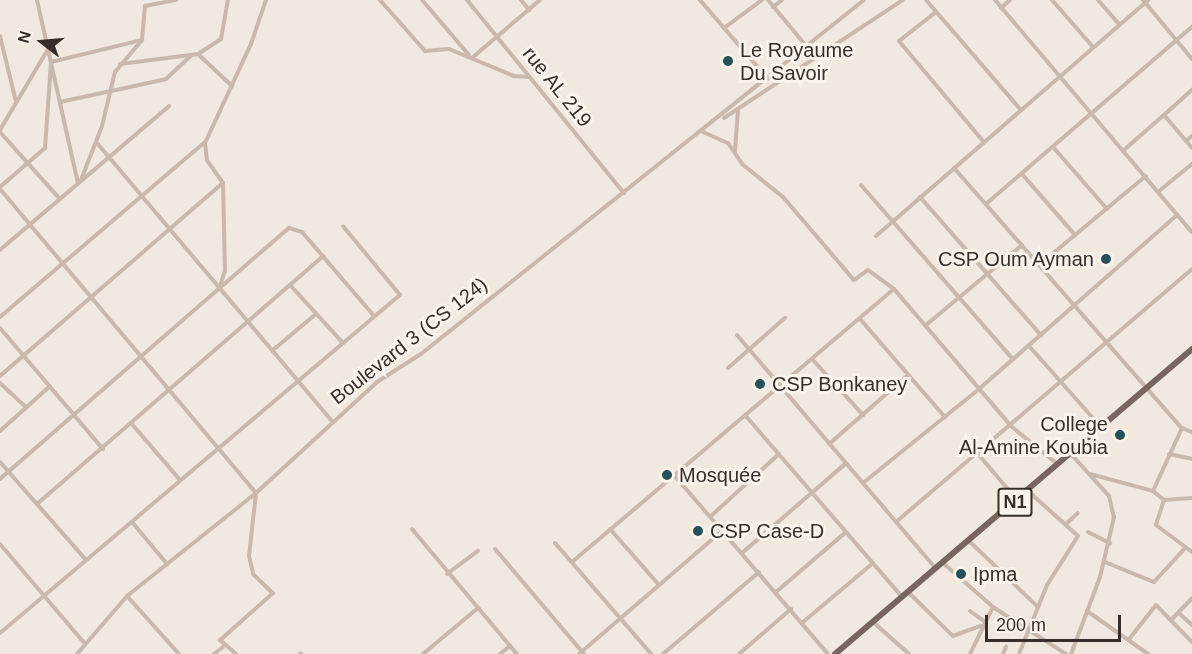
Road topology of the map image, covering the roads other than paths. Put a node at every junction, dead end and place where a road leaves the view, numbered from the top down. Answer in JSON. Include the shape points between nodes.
{"nodes":[{"id":1,"x":37,"y":0,"type":"edge"},
{"id":2,"x":176,"y":0,"type":"edge"},
{"id":3,"x":228,"y":0,"type":"edge"},
{"id":4,"x":266,"y":0,"type":"edge"},
{"id":5,"x":380,"y":0,"type":"edge"},
{"id":6,"x":422,"y":0,"type":"edge"},
{"id":7,"x":467,"y":0,"type":"edge"},
{"id":8,"x":521,"y":0,"type":"edge"},
{"id":9,"x":540,"y":0,"type":"edge"},
{"id":10,"x":762,"y":0,"type":"edge"},
{"id":11,"x":768,"y":0,"type":"edge"},
{"id":12,"x":782,"y":0,"type":"edge"},
{"id":13,"x":864,"y":0,"type":"edge"},
{"id":14,"x":903,"y":0,"type":"edge"},
{"id":15,"x":926,"y":0,"type":"edge"},
{"id":16,"x":995,"y":0,"type":"edge"},
{"id":17,"x":1010,"y":0,"type":"edge"},
{"id":18,"x":1052,"y":0,"type":"edge"},
{"id":19,"x":1098,"y":0,"type":"edge"},
{"id":20,"x":704,"y":1,"type":"edge"},
{"id":21,"x":1145,"y":1,"type":"edge"},
{"id":22,"x":773,"y":7,"type":"junction"},
{"id":23,"x":1001,"y":8,"type":"junction"},
{"id":24,"x":529,"y":10,"type":"junction"},
{"id":25,"x":936,"y":12,"type":"junction"},
{"id":26,"x":1119,"y":24,"type":"junction"},
{"id":27,"x":1192,"y":27,"type":"edge"},
{"id":28,"x":724,"y":28,"type":"junction"},
{"id":29,"x":0,"y":36,"type":"edge"},
{"id":30,"x":497,"y":37,"type":"junction"},
{"id":31,"x":142,"y":40,"type":"junction"},
{"id":32,"x":1176,"y":40,"type":"junction"},
{"id":33,"x":807,"y":46,"type":"junction"},
{"id":34,"x":1093,"y":46,"type":"junction"},
{"id":35,"x":48,"y":49,"type":"junction"},
{"id":36,"x":198,"y":54,"type":"junction"},
{"id":37,"x":192,"y":55,"type":"junction"},
{"id":38,"x":471,"y":56,"type":"junction"},
{"id":39,"x":1192,"y":59,"type":"edge"},
{"id":40,"x":51,"y":62,"type":"junction"},
{"id":41,"x":119,"y":64,"type":"junction"},
{"id":42,"x":1060,"y":76,"type":"junction"},
{"id":43,"x":530,"y":77,"type":"junction"},
{"id":44,"x":768,"y":79,"type":"junction"},
{"id":45,"x":232,"y":86,"type":"junction"},
{"id":46,"x":1192,"y":90,"type":"edge"},
{"id":47,"x":110,"y":91,"type":"junction"},
{"id":48,"x":60,"y":102,"type":"junction"},
{"id":49,"x":740,"y":102,"type":"junction"},
{"id":50,"x":16,"y":103,"type":"junction"},
{"id":51,"x":169,"y":106,"type":"dead end"},
{"id":52,"x":1020,"y":109,"type":"junction"},
{"id":53,"x":738,"y":110,"type":"junction"},
{"id":54,"x":1092,"y":113,"type":"junction"},
{"id":55,"x":1164,"y":115,"type":"junction"},
{"id":56,"x":710,"y":127,"type":"junction"},
{"id":57,"x":0,"y":131,"type":"edge"},
{"id":58,"x":703,"y":132,"type":"junction"},
{"id":59,"x":1192,"y":136,"type":"edge"},
{"id":60,"x":982,"y":140,"type":"junction"},
{"id":61,"x":1186,"y":141,"type":"junction"},
{"id":62,"x":205,"y":142,"type":"junction"},
{"id":63,"x":97,"y":143,"type":"junction"},
{"id":64,"x":1053,"y":147,"type":"junction"},
{"id":65,"x":1192,"y":148,"type":"edge"},
{"id":66,"x":1124,"y":150,"type":"junction"},
{"id":67,"x":736,"y":155,"type":"junction"},
{"id":68,"x":107,"y":159,"type":"junction"},
{"id":69,"x":28,"y":163,"type":"junction"},
{"id":70,"x":1192,"y":164,"type":"edge"},
{"id":71,"x":954,"y":168,"type":"junction"},
{"id":72,"x":1022,"y":174,"type":"junction"},
{"id":73,"x":1146,"y":176,"type":"junction"},
{"id":74,"x":80,"y":182,"type":"junction"},
{"id":75,"x":223,"y":183,"type":"junction"},
{"id":76,"x":861,"y":185,"type":"dead end"},
{"id":77,"x":0,"y":188,"type":"edge"},
{"id":78,"x":1159,"y":191,"type":"junction"},
{"id":79,"x":624,"y":193,"type":"junction"},
{"id":80,"x":141,"y":197,"type":"junction"},
{"id":81,"x":920,"y":197,"type":"junction"},
{"id":82,"x":60,"y":199,"type":"junction"},
{"id":83,"x":986,"y":204,"type":"junction"},
{"id":84,"x":1107,"y":209,"type":"junction"},
{"id":85,"x":1177,"y":215,"type":"junction"},
{"id":86,"x":892,"y":221,"type":"junction"},
{"id":87,"x":30,"y":224,"type":"junction"},
{"id":88,"x":343,"y":226,"type":"dead end"},
{"id":89,"x":169,"y":229,"type":"junction"},
{"id":90,"x":1192,"y":232,"type":"edge"},
{"id":91,"x":1075,"y":235,"type":"junction"},
{"id":92,"x":876,"y":236,"type":"dead end"},
{"id":93,"x":1022,"y":245,"type":"junction"},
{"id":94,"x":0,"y":250,"type":"edge"},
{"id":95,"x":323,"y":256,"type":"junction"},
{"id":96,"x":63,"y":263,"type":"junction"},
{"id":97,"x":1039,"y":265,"type":"junction"},
{"id":98,"x":1192,"y":269,"type":"edge"},
{"id":99,"x":988,"y":274,"type":"junction"},
{"id":100,"x":291,"y":286,"type":"junction"},
{"id":101,"x":220,"y":288,"type":"junction"},
{"id":102,"x":894,"y":289,"type":"junction"},
{"id":103,"x":91,"y":296,"type":"junction"},
{"id":104,"x":960,"y":297,"type":"junction"},
{"id":105,"x":1074,"y":306,"type":"junction"},
{"id":106,"x":316,"y":314,"type":"junction"},
{"id":107,"x":374,"y":316,"type":"junction"},
{"id":108,"x":0,"y":317,"type":"edge"},
{"id":109,"x":785,"y":318,"type":"dead end"},
{"id":110,"x":860,"y":319,"type":"junction"},
{"id":111,"x":249,"y":322,"type":"junction"},
{"id":112,"x":926,"y":325,"type":"junction"},
{"id":113,"x":0,"y":328,"type":"edge"},
{"id":114,"x":1041,"y":335,"type":"junction"},
{"id":115,"x":737,"y":336,"type":"dead end"},
{"id":116,"x":342,"y":342,"type":"junction"},
{"id":117,"x":1106,"y":342,"type":"junction"},
{"id":118,"x":1029,"y":346,"type":"junction"},
{"id":119,"x":1192,"y":348,"type":"edge"},
{"id":120,"x":273,"y":350,"type":"junction"},
{"id":121,"x":749,"y":350,"type":"junction"},
{"id":122,"x":23,"y":354,"type":"junction"},
{"id":123,"x":142,"y":356,"type":"junction"},
{"id":124,"x":812,"y":359,"type":"junction"},
{"id":125,"x":1013,"y":359,"type":"junction"},
{"id":126,"x":728,"y":368,"type":"dead end"},
{"id":127,"x":908,"y":375,"type":"junction"},
{"id":128,"x":0,"y":376,"type":"edge"},
{"id":129,"x":298,"y":380,"type":"junction"},
{"id":130,"x":1061,"y":381,"type":"junction"},
{"id":131,"x":0,"y":383,"type":"edge"},
{"id":132,"x":780,"y":385,"type":"junction"},
{"id":133,"x":50,"y":386,"type":"junction"},
{"id":134,"x":170,"y":388,"type":"junction"},
{"id":135,"x":1146,"y":388,"type":"junction"},
{"id":136,"x":979,"y":389,"type":"junction"},
{"id":137,"x":26,"y":407,"type":"junction"},
{"id":138,"x":74,"y":414,"type":"junction"},
{"id":139,"x":745,"y":415,"type":"junction"},
{"id":140,"x":862,"y":415,"type":"junction"},
{"id":141,"x":945,"y":417,"type":"junction"},
{"id":142,"x":331,"y":420,"type":"junction"},
{"id":143,"x":131,"y":423,"type":"junction"},
{"id":144,"x":1011,"y":426,"type":"junction"},
{"id":145,"x":1100,"y":426,"type":"junction"},
{"id":146,"x":1182,"y":428,"type":"junction"},
{"id":147,"x":0,"y":431,"type":"edge"},
{"id":148,"x":1192,"y":432,"type":"edge"},
{"id":149,"x":829,"y":444,"type":"junction"},
{"id":150,"x":219,"y":447,"type":"junction"},
{"id":151,"x":103,"y":449,"type":"junction"},
{"id":152,"x":1069,"y":452,"type":"junction"},
{"id":153,"x":779,"y":454,"type":"junction"},
{"id":154,"x":978,"y":454,"type":"junction"},
{"id":155,"x":1169,"y":454,"type":"junction"},
{"id":156,"x":1192,"y":459,"type":"edge"},
{"id":157,"x":0,"y":462,"type":"edge"},
{"id":158,"x":845,"y":464,"type":"junction"},
{"id":159,"x":1056,"y":464,"type":"junction"},
{"id":160,"x":8,"y":472,"type":"junction"},
{"id":161,"x":1090,"y":473,"type":"junction"},
{"id":162,"x":675,"y":475,"type":"junction"},
{"id":163,"x":0,"y":479,"type":"edge"},
{"id":164,"x":180,"y":480,"type":"junction"},
{"id":165,"x":863,"y":483,"type":"junction"},
{"id":166,"x":1028,"y":491,"type":"junction"},
{"id":167,"x":1154,"y":491,"type":"junction"},
{"id":168,"x":812,"y":492,"type":"junction"},
{"id":169,"x":256,"y":493,"type":"junction"},
{"id":170,"x":1192,"y":498,"type":"edge"},
{"id":171,"x":1017,"y":500,"type":"junction"},
{"id":172,"x":1164,"y":500,"type":"junction"},
{"id":173,"x":37,"y":504,"type":"junction"},
{"id":174,"x":1078,"y":513,"type":"dead end"},
{"id":175,"x":711,"y":516,"type":"junction"},
{"id":176,"x":132,"y":522,"type":"junction"},
{"id":177,"x":896,"y":522,"type":"junction"},
{"id":178,"x":1066,"y":524,"type":"junction"},
{"id":179,"x":412,"y":528,"type":"dead end"},
{"id":180,"x":610,"y":529,"type":"junction"},
{"id":181,"x":723,"y":530,"type":"junction"},
{"id":182,"x":846,"y":532,"type":"junction"},
{"id":183,"x":1088,"y":532,"type":"dead end"},
{"id":184,"x":969,"y":541,"type":"junction"},
{"id":185,"x":555,"y":543,"type":"dead end"},
{"id":186,"x":1110,"y":543,"type":"junction"},
{"id":187,"x":0,"y":544,"type":"edge"},
{"id":188,"x":1185,"y":548,"type":"junction"},
{"id":189,"x":495,"y":549,"type":"dead end"},
{"id":190,"x":478,"y":551,"type":"dead end"},
{"id":191,"x":742,"y":552,"type":"junction"},
{"id":192,"x":1192,"y":552,"type":"edge"},
{"id":193,"x":86,"y":560,"type":"junction"},
{"id":194,"x":572,"y":562,"type":"junction"},
{"id":195,"x":1104,"y":562,"type":"junction"},
{"id":196,"x":873,"y":563,"type":"junction"},
{"id":197,"x":943,"y":563,"type":"junction"},
{"id":198,"x":167,"y":564,"type":"junction"},
{"id":199,"x":935,"y":569,"type":"junction"},
{"id":200,"x":759,"y":572,"type":"junction"},
{"id":201,"x":447,"y":574,"type":"junction"},
{"id":202,"x":659,"y":585,"type":"junction"},
{"id":203,"x":776,"y":592,"type":"junction"},
{"id":204,"x":905,"y":595,"type":"junction"},
{"id":205,"x":44,"y":596,"type":"junction"},
{"id":206,"x":127,"y":596,"type":"junction"},
{"id":207,"x":1192,"y":599,"type":"edge"},
{"id":208,"x":993,"y":607,"type":"junction"},
{"id":209,"x":1038,"y":607,"type":"junction"},
{"id":210,"x":478,"y":608,"type":"junction"},
{"id":211,"x":791,"y":609,"type":"junction"},
{"id":212,"x":970,"y":611,"type":"dead end"},
{"id":213,"x":1087,"y":611,"type":"junction"},
{"id":214,"x":1179,"y":613,"type":"junction"},
{"id":215,"x":621,"y":618,"type":"junction"},
{"id":216,"x":1171,"y":620,"type":"junction"},
{"id":217,"x":984,"y":621,"type":"junction"},
{"id":218,"x":873,"y":622,"type":"junction"},
{"id":219,"x":802,"y":623,"type":"junction"},
{"id":220,"x":1192,"y":625,"type":"edge"},
{"id":221,"x":981,"y":626,"type":"junction"},
{"id":222,"x":1029,"y":629,"type":"junction"},
{"id":223,"x":1,"y":630,"type":"edge"},
{"id":224,"x":1130,"y":638,"type":"junction"},
{"id":225,"x":1192,"y":642,"type":"edge"},
{"id":226,"x":85,"y":644,"type":"junction"},
{"id":227,"x":510,"y":646,"type":"junction"},
{"id":228,"x":223,"y":647,"type":"junction"},
{"id":229,"x":1006,"y":647,"type":"dead end"},
{"id":230,"x":582,"y":653,"type":"edge"},
{"id":231,"x":77,"y":654,"type":"edge"},
{"id":232,"x":179,"y":654,"type":"edge"},
{"id":233,"x":214,"y":654,"type":"edge"},
{"id":234,"x":236,"y":654,"type":"edge"},
{"id":235,"x":423,"y":654,"type":"edge"},
{"id":236,"x":500,"y":654,"type":"edge"},
{"id":237,"x":517,"y":654,"type":"edge"},
{"id":238,"x":651,"y":654,"type":"edge"},
{"id":239,"x":663,"y":654,"type":"edge"},
{"id":240,"x":739,"y":654,"type":"edge"},
{"id":241,"x":828,"y":654,"type":"edge"},
{"id":242,"x":835,"y":654,"type":"edge"},
{"id":243,"x":909,"y":654,"type":"edge"},
{"id":244,"x":970,"y":654,"type":"edge"},
{"id":245,"x":1003,"y":654,"type":"edge"},
{"id":246,"x":1018,"y":654,"type":"edge"},
{"id":247,"x":1066,"y":654,"type":"edge"},
{"id":248,"x":1071,"y":654,"type":"edge"},
{"id":249,"x":1148,"y":654,"type":"edge"}],
"edges":[{"from":1,"to":35,"type":"street"},
{"from":2,"to":31,"type":"street","via":[[145,6]]},
{"from":3,"to":36,"type":"street","via":[[221,39]]},
{"from":4,"to":45,"type":"street"},
{"from":5,"to":38,"type":"street","via":[[424,51],[445,48]]},
{"from":6,"to":38,"type":"street"},
{"from":7,"to":30,"type":"street","name":"rue AL 219"},
{"from":8,"to":24,"type":"street"},
{"from":9,"to":24,"type":"street"},
{"from":10,"to":28,"type":"street"},
{"from":11,"to":22,"type":"street"},
{"from":12,"to":22,"type":"street"},
{"from":13,"to":33,"type":"street","name":"Boulevard 3 (CS 124)"},
{"from":14,"to":53,"type":"street"},
{"from":15,"to":25,"type":"street"},
{"from":16,"to":23,"type":"street"},
{"from":17,"to":23,"type":"street"},
{"from":18,"to":34,"type":"street"},
{"from":19,"to":26,"type":"street"},
{"from":20,"to":28,"type":"street"},
{"from":21,"to":26,"type":"street"},
{"from":21,"to":32,"type":"street"},
{"from":22,"to":33,"type":"street"},
{"from":23,"to":42,"type":"street"},
{"from":24,"to":30,"type":"street"},
{"from":25,"to":52,"type":"street"},
{"from":25,"to":60,"type":"street","via":[[899,41]]},
{"from":26,"to":34,"type":"street"},
{"from":27,"to":32,"type":"street"},
{"from":28,"to":44,"type":"street"},
{"from":29,"to":50,"type":"street"},
{"from":30,"to":38,"type":"street"},
{"from":30,"to":43,"type":"street","name":"rue AL 219"},
{"from":31,"to":40,"type":"street"},
{"from":31,"to":41,"type":"street"},
{"from":32,"to":39,"type":"street"},
{"from":32,"to":54,"type":"street"},
{"from":33,"to":44,"type":"street","name":"Boulevard 3 (CS 124)"},
{"from":34,"to":42,"type":"street"},
{"from":35,"to":40,"type":"street"},
{"from":35,"to":50,"type":"street"},
{"from":36,"to":37,"type":"street"},
{"from":36,"to":45,"type":"street"},
{"from":37,"to":41,"type":"street"},
{"from":37,"to":47,"type":"street","via":[[166,79]]},
{"from":38,"to":43,"type":"street","via":[[514,76]]},
{"from":40,"to":48,"type":"street"},
{"from":40,"to":69,"type":"street","via":[[45,148]]},
{"from":41,"to":47,"type":"street"},
{"from":42,"to":52,"type":"street"},
{"from":42,"to":54,"type":"street"},
{"from":43,"to":79,"type":"street","name":"rue AL 219"},
{"from":44,"to":49,"type":"street","name":"Boulevard 3 (CS 124)"},
{"from":45,"to":62,"type":"street"},
{"from":46,"to":55,"type":"street"},
{"from":47,"to":48,"type":"street"},
{"from":47,"to":63,"type":"street"},
{"from":48,"to":74,"type":"street"},
{"from":49,"to":53,"type":"street"},
{"from":49,"to":56,"type":"street","name":"Boulevard 3 (CS 124)"},
{"from":50,"to":57,"type":"street"},
{"from":51,"to":68,"type":"street"},
{"from":52,"to":60,"type":"street"},
{"from":53,"to":56,"type":"street"},
{"from":53,"to":67,"type":"street","via":[[733,133]]},
{"from":54,"to":64,"type":"street"},
{"from":54,"to":66,"type":"street"},
{"from":55,"to":61,"type":"street"},
{"from":55,"to":66,"type":"street"},
{"from":56,"to":58,"type":"street","name":"Boulevard 3 (CS 124)"},
{"from":57,"to":69,"type":"street"},
{"from":58,"to":67,"type":"street","via":[[720,138]]},
{"from":58,"to":79,"type":"street","name":"Boulevard 3 (CS 124)"},
{"from":59,"to":61,"type":"street"},
{"from":60,"to":71,"type":"street"},
{"from":61,"to":65,"type":"street"},
{"from":62,"to":75,"type":"street","via":[[207,160]]},
{"from":62,"to":80,"type":"street"},
{"from":63,"to":68,"type":"street"},
{"from":63,"to":74,"type":"street"},
{"from":64,"to":72,"type":"street"},
{"from":64,"to":84,"type":"street"},
{"from":66,"to":73,"type":"street"},
{"from":67,"to":102,"type":"street","via":[[783,197],[854,280],[868,270]]},
{"from":68,"to":74,"type":"street"},
{"from":68,"to":80,"type":"street"},
{"from":69,"to":77,"type":"street"},
{"from":69,"to":82,"type":"street"},
{"from":70,"to":78,"type":"street"},
{"from":71,"to":81,"type":"street"},
{"from":71,"to":83,"type":"street"},
{"from":72,"to":83,"type":"street"},
{"from":72,"to":91,"type":"street"},
{"from":73,"to":78,"type":"street"},
{"from":73,"to":84,"type":"street"},
{"from":74,"to":82,"type":"street"},
{"from":75,"to":89,"type":"street"},
{"from":75,"to":101,"type":"street","via":[[225,271]]},
{"from":76,"to":86,"type":"street"},
{"from":77,"to":87,"type":"street"},
{"from":78,"to":85,"type":"street"},
{"from":79,"to":142,"type":"street","name":"Boulevard 3 (CS 124)"},
{"from":80,"to":89,"type":"street"},
{"from":80,"to":96,"type":"street"},
{"from":81,"to":86,"type":"street"},
{"from":81,"to":99,"type":"street"},
{"from":82,"to":87,"type":"street"},
{"from":83,"to":93,"type":"street"},
{"from":84,"to":91,"type":"street"},
{"from":85,"to":90,"type":"street"},
{"from":85,"to":105,"type":"street"},
{"from":86,"to":92,"type":"street"},
{"from":86,"to":104,"type":"street"},
{"from":87,"to":94,"type":"street"},
{"from":87,"to":96,"type":"street"},
{"from":88,"to":107,"type":"street","via":[[400,295]]},
{"from":89,"to":101,"type":"street"},
{"from":89,"to":103,"type":"street"},
{"from":91,"to":97,"type":"street"},
{"from":93,"to":97,"type":"street"},
{"from":93,"to":99,"type":"street"},
{"from":95,"to":100,"type":"street"},
{"from":95,"to":101,"type":"street","via":[[299,228],[289,228]]},
{"from":95,"to":107,"type":"street"},
{"from":96,"to":103,"type":"street"},
{"from":96,"to":108,"type":"street"},
{"from":97,"to":105,"type":"street"},
{"from":98,"to":117,"type":"street"},
{"from":99,"to":104,"type":"street"},
{"from":99,"to":114,"type":"street"},
{"from":100,"to":106,"type":"street"},
{"from":100,"to":111,"type":"street"},
{"from":101,"to":111,"type":"street"},
{"from":101,"to":123,"type":"street"},
{"from":102,"to":110,"type":"street"},
{"from":102,"to":112,"type":"street"},
{"from":103,"to":122,"type":"street"},
{"from":103,"to":123,"type":"street"},
{"from":104,"to":112,"type":"street"},
{"from":104,"to":125,"type":"street"},
{"from":105,"to":114,"type":"street"},
{"from":105,"to":117,"type":"street"},
{"from":106,"to":116,"type":"street"},
{"from":106,"to":120,"type":"street"},
{"from":107,"to":116,"type":"street"},
{"from":109,"to":121,"type":"street"},
{"from":110,"to":124,"type":"street"},
{"from":110,"to":127,"type":"street"},
{"from":111,"to":120,"type":"street"},
{"from":111,"to":134,"type":"street"},
{"from":112,"to":136,"type":"street"},
{"from":113,"to":122,"type":"street"},
{"from":114,"to":118,"type":"street"},
{"from":115,"to":121,"type":"street"},
{"from":116,"to":129,"type":"street"},
{"from":117,"to":130,"type":"street"},
{"from":117,"to":135,"type":"street"},
{"from":118,"to":125,"type":"street"},
{"from":118,"to":130,"type":"street"},
{"from":119,"to":135,"type":"main road","number":"N1"},
{"from":120,"to":129,"type":"street"},
{"from":121,"to":126,"type":"street"},
{"from":121,"to":132,"type":"street"},
{"from":122,"to":128,"type":"street"},
{"from":122,"to":133,"type":"street"},
{"from":123,"to":134,"type":"street"},
{"from":123,"to":138,"type":"street"},
{"from":124,"to":132,"type":"street"},
{"from":124,"to":140,"type":"street"},
{"from":125,"to":136,"type":"street"},
{"from":127,"to":140,"type":"street"},
{"from":127,"to":141,"type":"street"},
{"from":129,"to":142,"type":"street"},
{"from":129,"to":150,"type":"street"},
{"from":130,"to":144,"type":"street"},
{"from":130,"to":145,"type":"street"},
{"from":131,"to":137,"type":"street"},
{"from":132,"to":139,"type":"street"},
{"from":132,"to":149,"type":"street"},
{"from":133,"to":137,"type":"street"},
{"from":133,"to":138,"type":"street"},
{"from":134,"to":143,"type":"street"},
{"from":134,"to":150,"type":"street"},
{"from":135,"to":145,"type":"main road","number":"N1"},
{"from":135,"to":146,"type":"street"},
{"from":136,"to":141,"type":"street"},
{"from":136,"to":144,"type":"street"},
{"from":137,"to":147,"type":"street"},
{"from":138,"to":151,"type":"street"},
{"from":138,"to":160,"type":"street"},
{"from":139,"to":153,"type":"street"},
{"from":139,"to":162,"type":"street"},
{"from":140,"to":149,"type":"street"},
{"from":141,"to":165,"type":"street"},
{"from":142,"to":169,"type":"street","name":"Boulevard 3 (CS 124)"},
{"from":143,"to":151,"type":"street"},
{"from":143,"to":164,"type":"street"},
{"from":144,"to":154,"type":"street"},
{"from":144,"to":159,"type":"street"},
{"from":145,"to":152,"type":"main road","number":"N1"},
{"from":146,"to":148,"type":"street"},
{"from":146,"to":155,"type":"street"},
{"from":149,"to":158,"type":"street"},
{"from":150,"to":164,"type":"street"},
{"from":150,"to":169,"type":"street"},
{"from":151,"to":173,"type":"street"},
{"from":152,"to":159,"type":"main road","number":"N1"},
{"from":152,"to":161,"type":"street"},
{"from":153,"to":168,"type":"street"},
{"from":153,"to":175,"type":"street"},
{"from":154,"to":171,"type":"street"},
{"from":154,"to":177,"type":"street"},
{"from":155,"to":156,"type":"street"},
{"from":155,"to":167,"type":"street"},
{"from":157,"to":160,"type":"street"},
{"from":158,"to":165,"type":"street"},
{"from":158,"to":168,"type":"street"},
{"from":159,"to":166,"type":"main road","number":"N1"},
{"from":160,"to":163,"type":"street"},
{"from":160,"to":173,"type":"street"},
{"from":161,"to":167,"type":"street"},
{"from":161,"to":186,"type":"street","via":[[1112,501]]},
{"from":162,"to":175,"type":"street"},
{"from":162,"to":180,"type":"street"},
{"from":164,"to":176,"type":"street"},
{"from":165,"to":177,"type":"street"},
{"from":166,"to":171,"type":"main road","number":"N1"},
{"from":166,"to":178,"type":"street"},
{"from":167,"to":172,"type":"street"},
{"from":168,"to":182,"type":"street"},
{"from":168,"to":191,"type":"street"},
{"from":169,"to":198,"type":"street","name":"Boulevard 3 (CS 124)"},
{"from":169,"to":228,"type":"street","via":[[249,556],[253,574],[273,593],[220,640]]},
{"from":170,"to":172,"type":"street"},
{"from":171,"to":184,"type":"main road","number":"N1"},
{"from":172,"to":188,"type":"street","via":[[1156,525]]},
{"from":173,"to":193,"type":"street"},
{"from":174,"to":178,"type":"street"},
{"from":175,"to":181,"type":"street"},
{"from":176,"to":193,"type":"street"},
{"from":176,"to":198,"type":"street"},
{"from":177,"to":199,"type":"street"},
{"from":178,"to":209,"type":"street","via":[[1078,536]]},
{"from":179,"to":201,"type":"street"},
{"from":180,"to":194,"type":"street"},
{"from":180,"to":202,"type":"street"},
{"from":181,"to":191,"type":"street"},
{"from":181,"to":202,"type":"street"},
{"from":182,"to":196,"type":"street"},
{"from":182,"to":203,"type":"street"},
{"from":183,"to":186,"type":"street"},
{"from":184,"to":197,"type":"main road","number":"N1"},
{"from":184,"to":209,"type":"street"},
{"from":185,"to":194,"type":"street"},
{"from":186,"to":195,"type":"street"},
{"from":187,"to":205,"type":"street"},
{"from":188,"to":192,"type":"street"},
{"from":188,"to":195,"type":"street","via":[[1154,582]]},
{"from":189,"to":230,"type":"street"},
{"from":190,"to":201,"type":"street"},
{"from":191,"to":200,"type":"street"},
{"from":193,"to":205,"type":"street"},
{"from":194,"to":215,"type":"street"},
{"from":195,"to":213,"type":"street"},
{"from":196,"to":204,"type":"street"},
{"from":196,"to":219,"type":"street"},
{"from":197,"to":199,"type":"main road","number":"N1"},
{"from":197,"to":208,"type":"street"},
{"from":198,"to":206,"type":"street","name":"Boulevard 3 (CS 124)"},
{"from":199,"to":204,"type":"main road","number":"N1"},
{"from":200,"to":203,"type":"street"},
{"from":200,"to":239,"type":"street"},
{"from":201,"to":210,"type":"street"},
{"from":202,"to":215,"type":"street"},
{"from":203,"to":211,"type":"street"},
{"from":204,"to":218,"type":"main road","number":"N1"},
{"from":204,"to":221,"type":"street","via":[[952,636]]},
{"from":205,"to":223,"type":"street"},
{"from":205,"to":226,"type":"street"},
{"from":206,"to":226,"type":"street","name":"Boulevard 3 (CS 124)"},
{"from":206,"to":232,"type":"street"},
{"from":207,"to":214,"type":"street"},
{"from":208,"to":217,"type":"street"},
{"from":208,"to":222,"type":"street"},
{"from":209,"to":222,"type":"street"},
{"from":210,"to":227,"type":"street"},
{"from":210,"to":235,"type":"street"},
{"from":211,"to":219,"type":"street"},
{"from":211,"to":240,"type":"street"},
{"from":212,"to":217,"type":"street"},
{"from":213,"to":224,"type":"street"},
{"from":213,"to":248,"type":"street"},
{"from":214,"to":216,"type":"street"},
{"from":214,"to":220,"type":"street"},
{"from":215,"to":230,"type":"street"},
{"from":215,"to":238,"type":"street"},
{"from":216,"to":224,"type":"street","via":[[1155,605]]},
{"from":216,"to":225,"type":"street"},
{"from":217,"to":221,"type":"street"},
{"from":218,"to":242,"type":"main road","number":"N1"},
{"from":218,"to":243,"type":"street"},
{"from":219,"to":241,"type":"street"},
{"from":221,"to":244,"type":"street"},
{"from":222,"to":246,"type":"street"},
{"from":222,"to":247,"type":"street"},
{"from":224,"to":249,"type":"street"},
{"from":226,"to":231,"type":"street","name":"Boulevard 3 (CS 124)"},
{"from":227,"to":236,"type":"street"},
{"from":227,"to":237,"type":"street"},
{"from":228,"to":233,"type":"street"},
{"from":228,"to":234,"type":"street"},
{"from":229,"to":245,"type":"street"}]}
